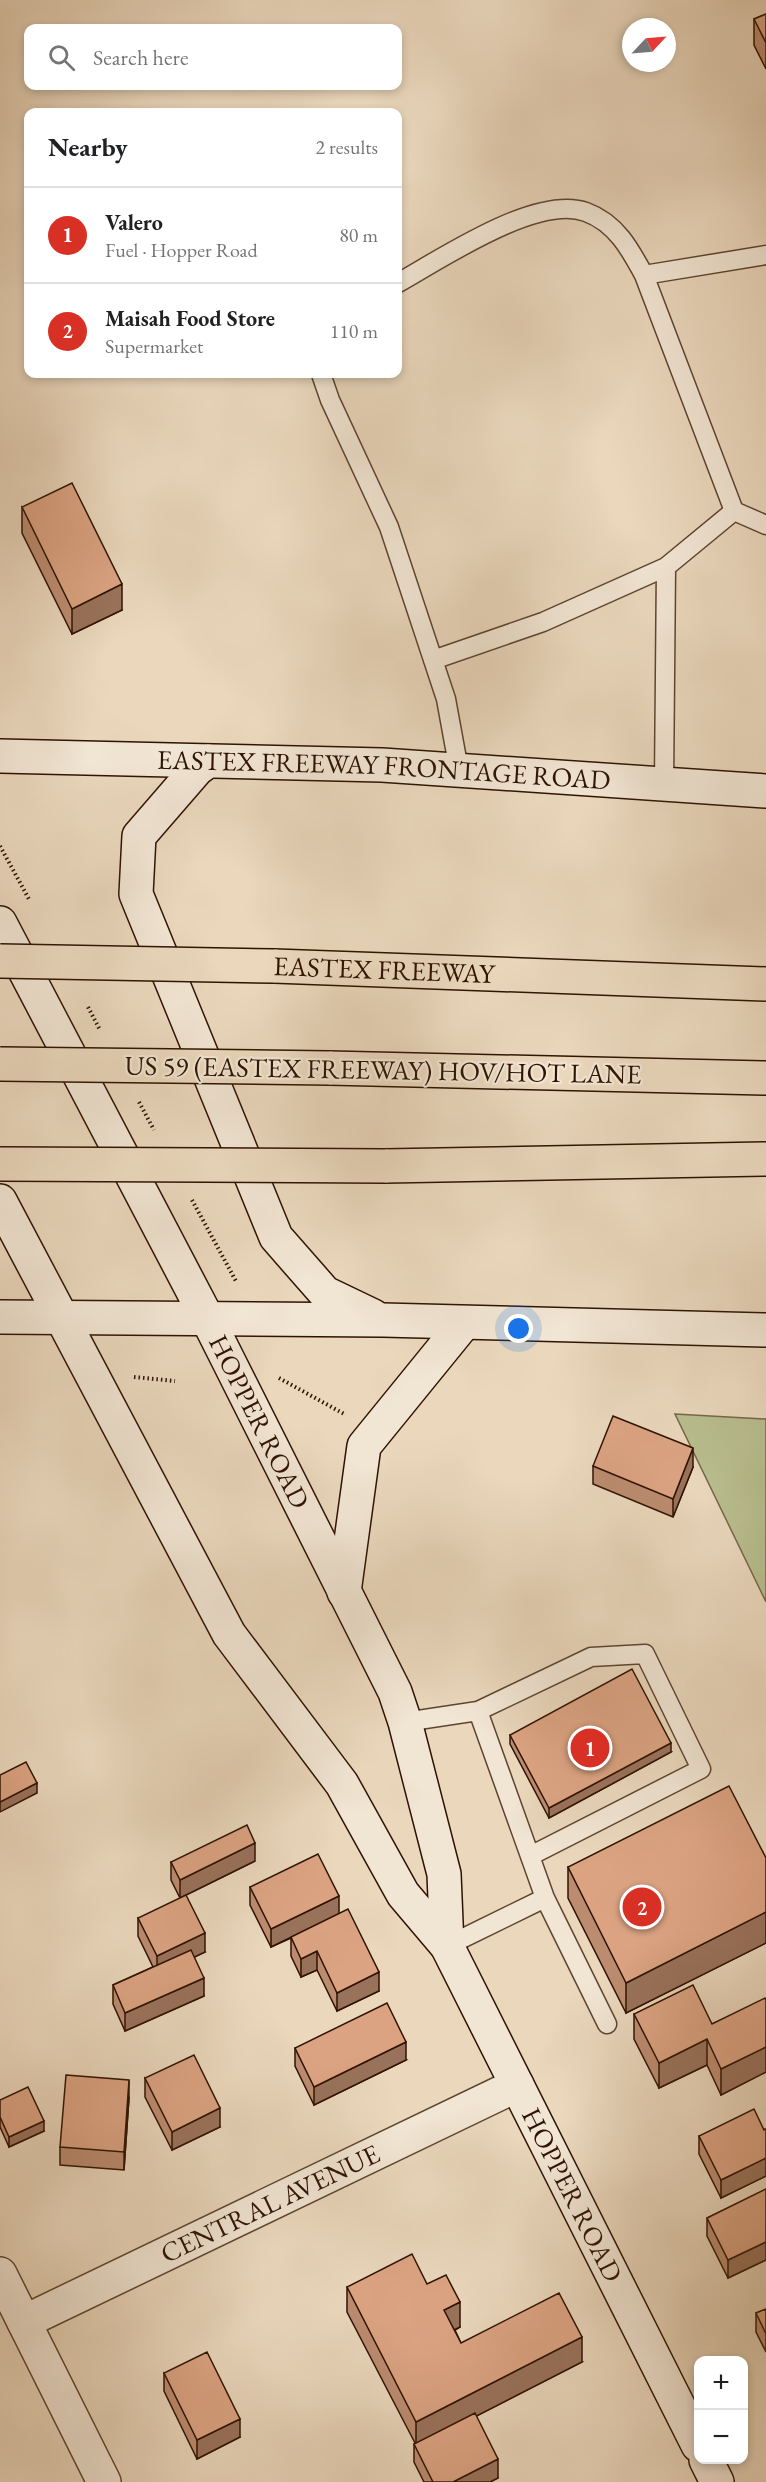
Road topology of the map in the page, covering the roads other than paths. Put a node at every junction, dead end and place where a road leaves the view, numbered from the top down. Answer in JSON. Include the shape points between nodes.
{"nodes":[{"id":1,"x":766,"y":255,"type":"edge"},
{"id":2,"x":644,"y":275,"type":"junction"},
{"id":3,"x":402,"y":281,"type":"edge"},
{"id":4,"x":322,"y":378,"type":"edge"},
{"id":5,"x":734,"y":511,"type":"junction"},
{"id":6,"x":766,"y":525,"type":"edge"},
{"id":7,"x":666,"y":567,"type":"junction"},
{"id":8,"x":433,"y":660,"type":"junction"},
{"id":9,"x":0,"y":756,"type":"edge"},
{"id":10,"x":208,"y":761,"type":"junction"},
{"id":11,"x":459,"y":770,"type":"junction"},
{"id":12,"x":664,"y":784,"type":"junction"},
{"id":13,"x":766,"y":791,"type":"edge"},
{"id":14,"x":0,"y":924,"type":"edge"},
{"id":15,"x":0,"y":961,"type":"edge"},
{"id":16,"x":766,"y":984,"type":"edge"},
{"id":17,"x":0,"y":1064,"type":"edge"},
{"id":18,"x":766,"y":1078,"type":"edge"},
{"id":19,"x":766,"y":1159,"type":"edge"},
{"id":20,"x":0,"y":1164,"type":"edge"},
{"id":21,"x":0,"y":1201,"type":"edge"},
{"id":22,"x":61,"y":1316,"type":"junction"},
{"id":23,"x":0,"y":1317,"type":"edge"},
{"id":24,"x":207,"y":1318,"type":"junction"},
{"id":25,"x":383,"y":1320,"type":"junction"},
{"id":26,"x":464,"y":1323,"type":"junction"},
{"id":27,"x":766,"y":1330,"type":"edge"},
{"id":28,"x":344,"y":1592,"type":"junction"},
{"id":29,"x":478,"y":1711,"type":"junction"},
{"id":30,"x":405,"y":1722,"type":"junction"},
{"id":31,"x":530,"y":1856,"type":"junction"},
{"id":32,"x":545,"y":1898,"type":"junction"},
{"id":33,"x":447,"y":1946,"type":"junction"},
{"id":34,"x":608,"y":2024,"type":"dead end"},
{"id":35,"x":517,"y":2085,"type":"junction"},
{"id":36,"x":0,"y":2274,"type":"edge"},
{"id":37,"x":24,"y":2322,"type":"junction"},
{"id":38,"x":694,"y":2435,"type":"edge"},
{"id":39,"x":708,"y":2464,"type":"edge"},
{"id":40,"x":104,"y":2482,"type":"edge"},
{"id":41,"x":717,"y":2482,"type":"edge"}],
"edges":[{"from":1,"to":2,"type":"lane"},
{"from":2,"to":3,"type":"lane","via":[[627,244],[611,227],[586,212],[556,208],[506,225]]},
{"from":2,"to":5,"type":"lane"},
{"from":4,"to":8,"type":"lane","via":[[388,527]]},
{"from":5,"to":6,"type":"lane"},
{"from":5,"to":7,"type":"lane"},
{"from":7,"to":8,"type":"lane","via":[[543,622]]},
{"from":7,"to":12,"type":"lane"},
{"from":8,"to":11,"type":"lane","via":[[446,699]]},
{"from":9,"to":10,"type":"main road","name":"EASTEX FREEWAY FRONTAGE ROAD"},
{"from":10,"to":11,"type":"main road","name":"EASTEX FREEWAY FRONTAGE ROAD"},
{"from":10,"to":25,"type":"main road","via":[[140,836],[136,894],[276,1237],[325,1293]]},
{"from":11,"to":12,"type":"main road","name":"EASTEX FREEWAY FRONTAGE ROAD"},
{"from":12,"to":13,"type":"main road","name":"EASTEX FREEWAY FRONTAGE ROAD"},
{"from":14,"to":24,"type":"main road","name":"HOPPER ROAD"},
{"from":15,"to":16,"type":"highway","name":"EASTEX FREEWAY","bridge":true,"via":[[274,966]]},
{"from":17,"to":18,"type":"highway","name":"US 59 (EASTEX FREEWAY) HOV/HOT LANE","bridge":true},
{"from":19,"to":20,"type":"highway","bridge":true,"via":[[385,1166]]},
{"from":21,"to":22,"type":"main road","name":"HOPPER ROAD"},
{"from":22,"to":23,"type":"main road"},
{"from":22,"to":24,"type":"main road"},
{"from":22,"to":33,"type":"main road","name":"HOPPER ROAD","via":[[229,1635],[342,1784],[403,1894]]},
{"from":24,"to":25,"type":"main road"},
{"from":24,"to":28,"type":"main road","name":"HOPPER ROAD"},
{"from":25,"to":26,"type":"main road"},
{"from":26,"to":27,"type":"main road"},
{"from":26,"to":28,"type":"main road","via":[[364,1446]]},
{"from":28,"to":30,"type":"main road","name":"HOPPER ROAD"},
{"from":29,"to":30,"type":"lane"},
{"from":29,"to":31,"type":"lane"},
{"from":29,"to":31,"type":"lane","via":[[591,1657],[645,1654],[701,1769]]},
{"from":30,"to":33,"type":"main road","name":"HOPPER ROAD","via":[[444,1874]]},
{"from":31,"to":32,"type":"lane"},
{"from":32,"to":33,"type":"lane"},
{"from":32,"to":34,"type":"lane"},
{"from":33,"to":35,"type":"main road","name":"HOPPER ROAD"},
{"from":35,"to":37,"type":"main road","name":"CENTRAL AVENUE"},
{"from":35,"to":38,"type":"main road","name":"HOPPER ROAD"},
{"from":36,"to":37,"type":"main road"},
{"from":37,"to":40,"type":"main road"},
{"from":39,"to":41,"type":"main road"}]}
